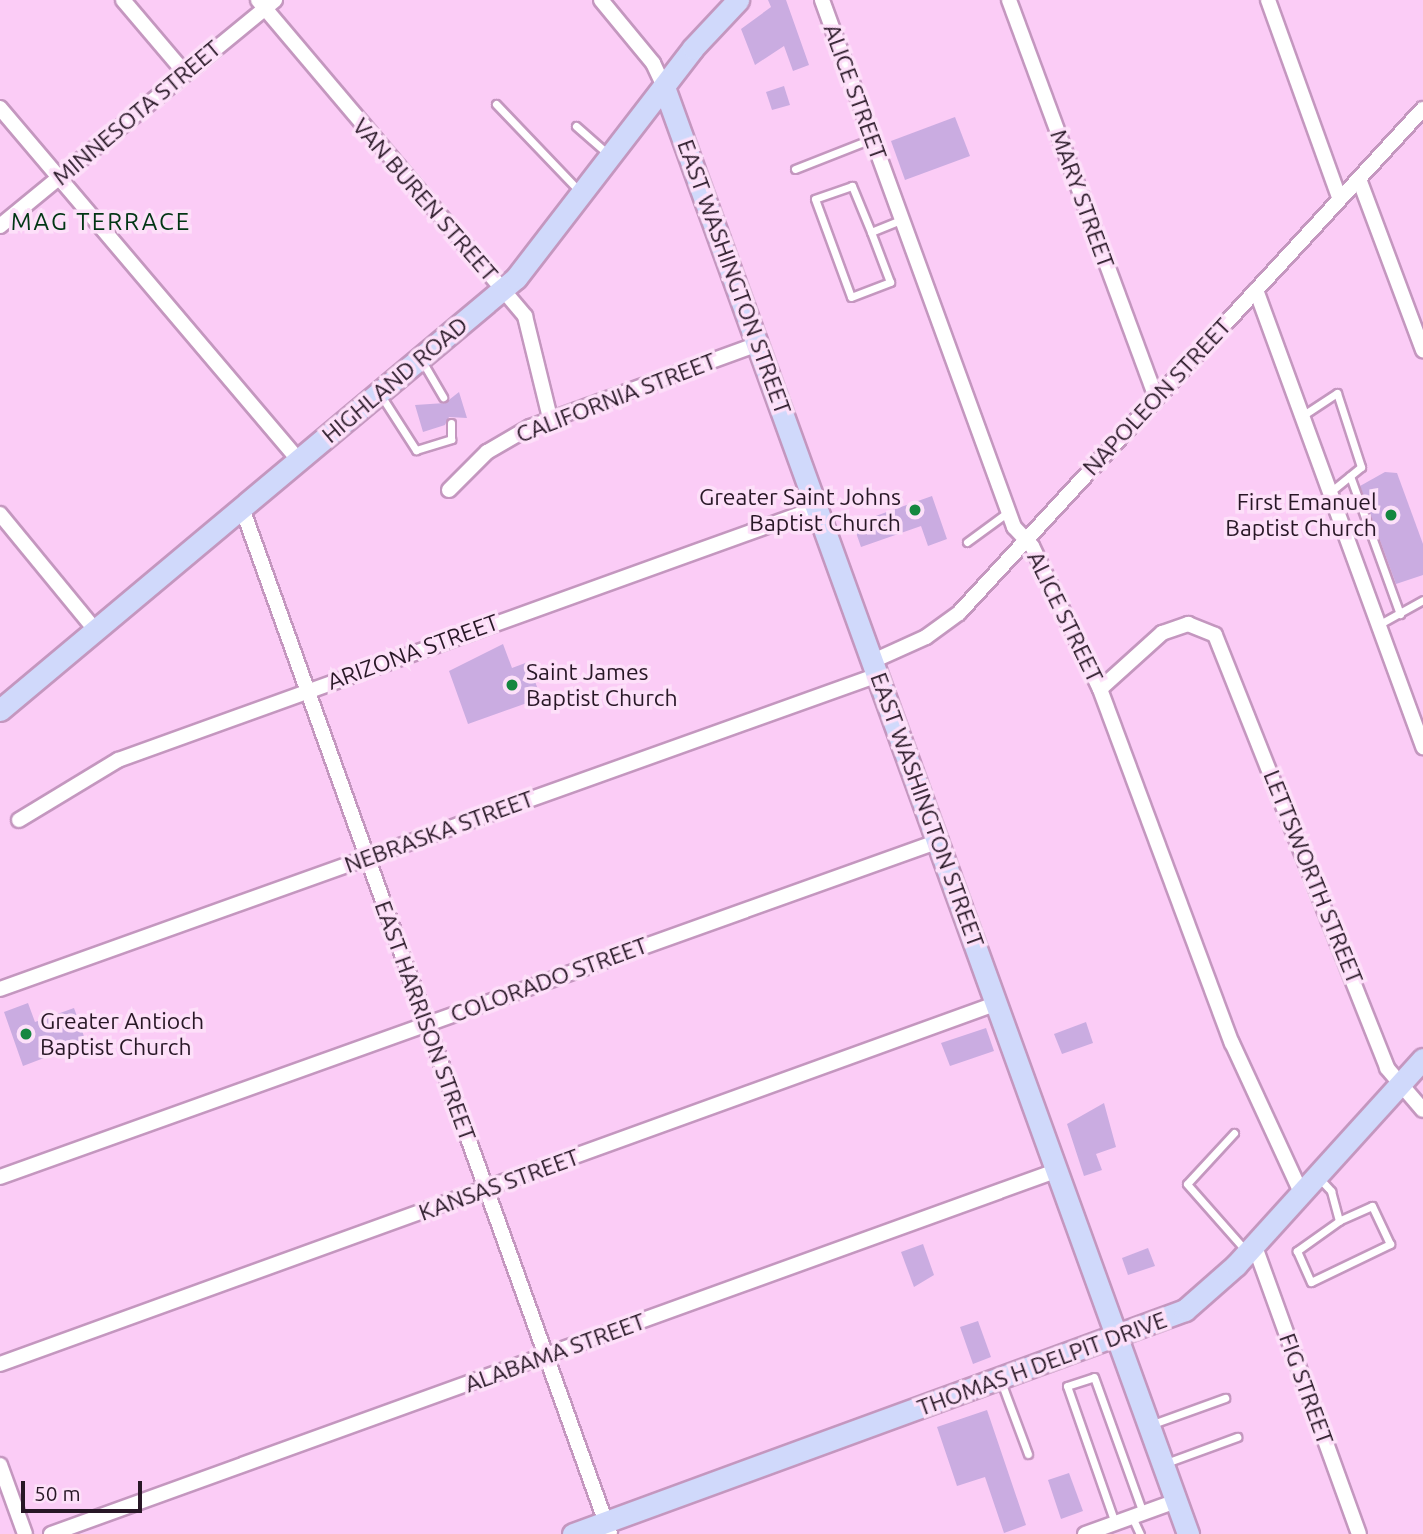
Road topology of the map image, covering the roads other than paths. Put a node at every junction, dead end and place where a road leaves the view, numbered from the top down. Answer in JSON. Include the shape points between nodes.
{"nodes":[{"id":1,"x":123,"y":0,"type":"edge"},
{"id":2,"x":601,"y":0,"type":"edge"},
{"id":3,"x":738,"y":0,"type":"edge"},
{"id":4,"x":822,"y":0,"type":"edge"},
{"id":5,"x":1009,"y":0,"type":"edge"},
{"id":6,"x":1268,"y":0,"type":"edge"},
{"id":7,"x":266,"y":3,"type":"edge"},
{"id":8,"x":184,"y":72,"type":"junction"},
{"id":9,"x":664,"y":87,"type":"junction"},
{"id":10,"x":495,"y":104,"type":"dead end"},
{"id":11,"x":0,"y":108,"type":"edge"},
{"id":12,"x":1423,"y":109,"type":"edge"},
{"id":13,"x":576,"y":126,"type":"dead end"},
{"id":14,"x":871,"y":139,"type":"junction"},
{"id":15,"x":611,"y":156,"type":"junction"},
{"id":16,"x":795,"y":169,"type":"dead end"},
{"id":17,"x":58,"y":179,"type":"junction"},
{"id":18,"x":1359,"y":179,"type":"junction"},
{"id":19,"x":583,"y":195,"type":"junction"},
{"id":20,"x":1339,"y":197,"type":"junction"},
{"id":21,"x":901,"y":220,"type":"junction"},
{"id":22,"x":0,"y":226,"type":"edge"},
{"id":23,"x":871,"y":232,"type":"junction"},
{"id":24,"x":502,"y":290,"type":"junction"},
{"id":25,"x":1256,"y":290,"type":"junction"},
{"id":26,"x":758,"y":344,"type":"junction"},
{"id":27,"x":1423,"y":350,"type":"edge"},
{"id":28,"x":421,"y":359,"type":"junction"},
{"id":29,"x":379,"y":394,"type":"junction"},
{"id":30,"x":443,"y":397,"type":"dead end"},
{"id":31,"x":1156,"y":398,"type":"junction"},
{"id":32,"x":1302,"y":416,"type":"junction"},
{"id":33,"x":550,"y":418,"type":"junction"},
{"id":34,"x":451,"y":424,"type":"dead end"},
{"id":35,"x":299,"y":460,"type":"junction"},
{"id":36,"x":1350,"y":476,"type":"junction"},
{"id":37,"x":449,"y":490,"type":"dead end"},
{"id":38,"x":1330,"y":492,"type":"junction"},
{"id":39,"x":242,"y":508,"type":"junction"},
{"id":40,"x":817,"y":508,"type":"junction"},
{"id":41,"x":1008,"y":512,"type":"junction"},
{"id":42,"x":0,"y":514,"type":"edge"},
{"id":43,"x":1026,"y":539,"type":"junction"},
{"id":44,"x":967,"y":542,"type":"dead end"},
{"id":45,"x":1423,"y":600,"type":"edge"},
{"id":46,"x":1400,"y":614,"type":"junction"},
{"id":47,"x":1378,"y":625,"type":"junction"},
{"id":48,"x":96,"y":631,"type":"junction"},
{"id":49,"x":876,"y":668,"type":"junction"},
{"id":50,"x":307,"y":690,"type":"junction"},
{"id":51,"x":1100,"y":690,"type":"junction"},
{"id":52,"x":0,"y":710,"type":"edge"},
{"id":53,"x":1423,"y":747,"type":"edge"},
{"id":54,"x":19,"y":820,"type":"dead end"},
{"id":55,"x":939,"y":841,"type":"junction"},
{"id":56,"x":366,"y":859,"type":"junction"},
{"id":57,"x":0,"y":989,"type":"edge"},
{"id":58,"x":998,"y":1003,"type":"junction"},
{"id":59,"x":425,"y":1024,"type":"junction"},
{"id":60,"x":1423,"y":1059,"type":"edge"},
{"id":61,"x":1402,"y":1082,"type":"junction"},
{"id":62,"x":1423,"y":1110,"type":"edge"},
{"id":63,"x":1234,"y":1133,"type":"dead end"},
{"id":64,"x":1058,"y":1170,"type":"junction"},
{"id":65,"x":1317,"y":1175,"type":"junction"},
{"id":66,"x":0,"y":1177,"type":"edge"},
{"id":67,"x":486,"y":1190,"type":"junction"},
{"id":68,"x":1301,"y":1192,"type":"junction"},
{"id":69,"x":1339,"y":1221,"type":"junction"},
{"id":70,"x":1250,"y":1248,"type":"junction"},
{"id":71,"x":1117,"y":1337,"type":"junction"},
{"id":72,"x":546,"y":1356,"type":"junction"},
{"id":73,"x":0,"y":1364,"type":"edge"},
{"id":74,"x":1000,"y":1379,"type":"junction"},
{"id":75,"x":1225,"y":1398,"type":"dead end"},
{"id":76,"x":1149,"y":1425,"type":"junction"},
{"id":77,"x":1237,"y":1437,"type":"dead end"},
{"id":78,"x":1028,"y":1454,"type":"dead end"},
{"id":79,"x":1163,"y":1464,"type":"junction"},
{"id":80,"x":1,"y":1470,"type":"edge"},
{"id":81,"x":1176,"y":1501,"type":"junction"},
{"id":82,"x":1138,"y":1515,"type":"junction"},
{"id":83,"x":1115,"y":1523,"type":"junction"},
{"id":84,"x":608,"y":1528,"type":"edge"},
{"id":85,"x":25,"y":1534,"type":"edge"},
{"id":86,"x":51,"y":1534,"type":"edge"},
{"id":87,"x":573,"y":1534,"type":"edge"},
{"id":88,"x":1085,"y":1534,"type":"edge"},
{"id":89,"x":1140,"y":1534,"type":"edge"},
{"id":90,"x":1188,"y":1534,"type":"edge"},
{"id":91,"x":1359,"y":1534,"type":"edge"}],
"edges":[{"from":1,"to":8,"type":"street"},
{"from":2,"to":9,"type":"street","via":[[653,63]]},
{"from":3,"to":9,"type":"street","name":"HIGHLAND ROAD"},
{"from":4,"to":14,"type":"street","name":"ALICE STREET"},
{"from":5,"to":31,"type":"street","name":"MARY STREET"},
{"from":6,"to":20,"type":"street"},
{"from":7,"to":8,"type":"street","name":"MINNESOTA STREET"},
{"from":7,"to":24,"type":"street","name":"VAN BUREN STREET"},
{"from":8,"to":17,"type":"street","name":"MINNESOTA STREET"},
{"from":9,"to":15,"type":"street","name":"HIGHLAND ROAD"},
{"from":9,"to":26,"type":"street","name":"EAST WASHINGTON STREET"},
{"from":10,"to":19,"type":"lane","via":[[561,179]]},
{"from":11,"to":17,"type":"street"},
{"from":12,"to":18,"type":"street","name":"NAPOLEON STREET"},
{"from":13,"to":15,"type":"lane"},
{"from":14,"to":16,"type":"lane"},
{"from":14,"to":21,"type":"street","name":"ALICE STREET"},
{"from":15,"to":19,"type":"street","name":"HIGHLAND ROAD"},
{"from":17,"to":22,"type":"street","name":"MINNESOTA STREET"},
{"from":17,"to":35,"type":"street"},
{"from":18,"to":20,"type":"street","name":"NAPOLEON STREET"},
{"from":18,"to":27,"type":"street"},
{"from":19,"to":24,"type":"street","name":"HIGHLAND ROAD"},
{"from":20,"to":25,"type":"street","name":"NAPOLEON STREET"},
{"from":21,"to":23,"type":"lane"},
{"from":21,"to":41,"type":"street","name":"ALICE STREET"},
{"from":23,"to":23,"type":"lane","via":[[890,282],[851,297],[815,199],[852,186]]},
{"from":24,"to":28,"type":"street","name":"HIGHLAND ROAD"},
{"from":24,"to":33,"type":"street","name":"VAN BUREN STREET","via":[[529,322]]},
{"from":25,"to":31,"type":"street","name":"NAPOLEON STREET"},
{"from":25,"to":32,"type":"street"},
{"from":26,"to":33,"type":"street","name":"CALIFORNIA STREET"},
{"from":26,"to":40,"type":"street","name":"EAST WASHINGTON STREET"},
{"from":28,"to":29,"type":"street","name":"HIGHLAND ROAD"},
{"from":28,"to":30,"type":"lane"},
{"from":29,"to":34,"type":"lane","via":[[416,450],[451,439]]},
{"from":29,"to":35,"type":"street","name":"HIGHLAND ROAD"},
{"from":31,"to":43,"type":"street","name":"NAPOLEON STREET"},
{"from":32,"to":36,"type":"lane","via":[[1337,393],[1361,467]]},
{"from":32,"to":38,"type":"street"},
{"from":33,"to":37,"type":"street","name":"CALIFORNIA STREET","via":[[488,452]]},
{"from":35,"to":39,"type":"street","name":"HIGHLAND ROAD"},
{"from":36,"to":38,"type":"lane"},
{"from":36,"to":46,"type":"lane"},
{"from":38,"to":47,"type":"street"},
{"from":39,"to":48,"type":"street","name":"HIGHLAND ROAD"},
{"from":39,"to":50,"type":"street","name":"EAST HARRISON STREET"},
{"from":40,"to":49,"type":"street","name":"EAST WASHINGTON STREET"},
{"from":40,"to":50,"type":"street","name":"ARIZONA STREET"},
{"from":41,"to":43,"type":"street","name":"ALICE STREET"},
{"from":41,"to":44,"type":"lane"},
{"from":42,"to":48,"type":"street"},
{"from":43,"to":49,"type":"street","name":"NAPOLEON STREET","via":[[948,623]]},
{"from":43,"to":51,"type":"street","name":"ALICE STREET"},
{"from":45,"to":46,"type":"lane"},
{"from":46,"to":47,"type":"lane"},
{"from":47,"to":53,"type":"street"},
{"from":48,"to":52,"type":"street","name":"HIGHLAND ROAD"},
{"from":49,"to":55,"type":"street","name":"EAST WASHINGTON STREET"},
{"from":49,"to":56,"type":"street","name":"NEBRASKA STREET"},
{"from":50,"to":54,"type":"street","name":"ARIZONA STREET","via":[[118,760]]},
{"from":50,"to":56,"type":"street","name":"EAST HARRISON STREET"},
{"from":51,"to":61,"type":"street","name":"LETTSWORTH STREET","via":[[1162,633],[1188,624],[1215,635],[1387,1068]]},
{"from":51,"to":68,"type":"street","name":"ALICE STREET","via":[[1232,1042]]},
{"from":55,"to":58,"type":"street","name":"EAST WASHINGTON STREET"},
{"from":55,"to":59,"type":"street","name":"COLORADO STREET"},
{"from":56,"to":57,"type":"street","name":"NEBRASKA STREET"},
{"from":56,"to":59,"type":"street","name":"EAST HARRISON STREET"},
{"from":58,"to":64,"type":"street","name":"EAST WASHINGTON STREET"},
{"from":58,"to":67,"type":"street","name":"KANSAS STREET"},
{"from":59,"to":66,"type":"street","name":"COLORADO STREET"},
{"from":59,"to":67,"type":"street","name":"EAST HARRISON STREET"},
{"from":60,"to":61,"type":"street","name":"THOMAS H DELPIT DRIVE"},
{"from":61,"to":62,"type":"street","name":"LETTSWORTH STREET"},
{"from":61,"to":65,"type":"street","name":"THOMAS H DELPIT DRIVE"},
{"from":63,"to":70,"type":"lane","via":[[1187,1185]]},
{"from":64,"to":71,"type":"street","name":"EAST WASHINGTON STREET"},
{"from":64,"to":72,"type":"street","name":"ALABAMA STREET"},
{"from":65,"to":68,"type":"street","name":"THOMAS H DELPIT DRIVE"},
{"from":65,"to":69,"type":"lane","via":[[1331,1191]]},
{"from":67,"to":72,"type":"street","name":"EAST HARRISON STREET"},
{"from":67,"to":73,"type":"street","name":"KANSAS STREET"},
{"from":68,"to":70,"type":"street","name":"THOMAS H DELPIT DRIVE"},
{"from":69,"to":69,"type":"lane","via":[[1297,1251],[1311,1282],[1390,1244],[1372,1206]]},
{"from":70,"to":71,"type":"street","name":"THOMAS H DELPIT DRIVE","via":[[1185,1310]]},
{"from":70,"to":91,"type":"street","name":"FIG STREET"},
{"from":71,"to":74,"type":"street","name":"THOMAS H DELPIT DRIVE"},
{"from":71,"to":76,"type":"street","name":"EAST WASHINGTON STREET"},
{"from":72,"to":84,"type":"street","name":"EAST HARRISON STREET"},
{"from":72,"to":86,"type":"street","name":"ALABAMA STREET"},
{"from":74,"to":78,"type":"lane"},
{"from":74,"to":84,"type":"street","name":"THOMAS H DELPIT DRIVE"},
{"from":75,"to":76,"type":"lane"},
{"from":76,"to":79,"type":"street","name":"EAST WASHINGTON STREET"},
{"from":77,"to":79,"type":"lane"},
{"from":79,"to":81,"type":"street","name":"EAST WASHINGTON STREET"},
{"from":80,"to":85,"type":"street"},
{"from":81,"to":82,"type":"street"},
{"from":81,"to":90,"type":"street","name":"EAST WASHINGTON STREET"},
{"from":82,"to":83,"type":"street"},
{"from":82,"to":83,"type":"lane","via":[[1094,1377],[1068,1385]]},
{"from":82,"to":89,"type":"lane"},
{"from":83,"to":88,"type":"street"},
{"from":84,"to":87,"type":"street","name":"THOMAS H DELPIT DRIVE"}]}
